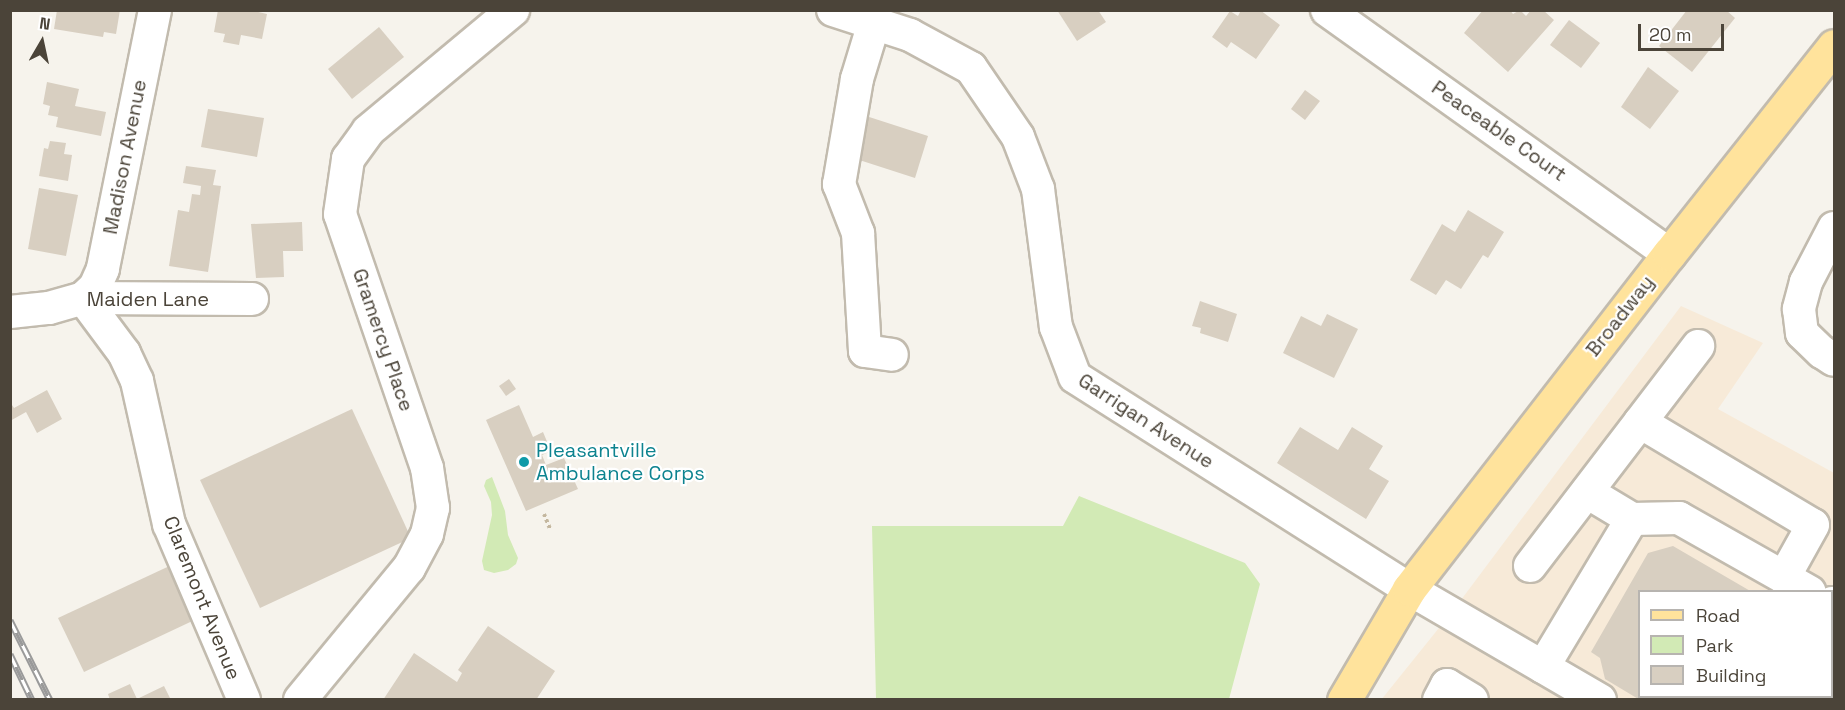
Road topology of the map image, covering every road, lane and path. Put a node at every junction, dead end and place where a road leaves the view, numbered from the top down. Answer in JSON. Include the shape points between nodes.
{"nodes":[{"id":1,"x":155,"y":10,"type":"edge"},
{"id":2,"x":513,"y":10,"type":"edge"},
{"id":3,"x":833,"y":10,"type":"edge"},
{"id":4,"x":1327,"y":10,"type":"edge"},
{"id":5,"x":874,"y":23,"type":"junction"},
{"id":6,"x":1834,"y":46,"type":"edge"},
{"id":7,"x":1834,"y":228,"type":"edge"},
{"id":8,"x":1669,"y":254,"type":"junction"},
{"id":9,"x":83,"y":298,"type":"junction"},
{"id":10,"x":252,"y":299,"type":"dead end"},
{"id":11,"x":10,"y":312,"type":"edge"},
{"id":12,"x":1698,"y":346,"type":"dead end"},
{"id":13,"x":892,"y":355,"type":"dead end"},
{"id":14,"x":1834,"y":360,"type":"edge"},
{"id":15,"x":1640,"y":422,"type":"junction"},
{"id":16,"x":1587,"y":492,"type":"junction"},
{"id":17,"x":544,"y":514,"type":"dead end"},
{"id":18,"x":1632,"y":519,"type":"junction"},
{"id":19,"x":550,"y":529,"type":"dead end"},
{"id":20,"x":1530,"y":566,"type":"dead end"},
{"id":21,"x":1797,"y":584,"type":"edge"},
{"id":22,"x":1409,"y":589,"type":"junction"},
{"id":23,"x":1543,"y":667,"type":"junction"},
{"id":24,"x":244,"y":699,"type":"edge"},
{"id":25,"x":300,"y":699,"type":"edge"},
{"id":26,"x":1344,"y":699,"type":"edge"},
{"id":27,"x":1439,"y":699,"type":"edge"},
{"id":28,"x":1472,"y":699,"type":"edge"},
{"id":29,"x":1600,"y":699,"type":"edge"}],
"edges":[{"from":1,"to":9,"type":"street","name":"Madison Avenue","via":[[103,269],[95,287]]},
{"from":2,"to":25,"type":"street","name":"Gramercy Place","via":[[368,131],[348,159],[340,213],[428,468],[433,508],[427,534],[409,568]]},
{"from":3,"to":5,"type":"street","name":"Garrigan Avenue"},
{"from":4,"to":8,"type":"street","name":"Peaceable Court"},
{"from":5,"to":13,"type":"street","via":[[856,79],[839,184],[858,233],[865,351]]},
{"from":5,"to":22,"type":"street","name":"Garrigan Avenue","via":[[910,35],[971,68],[1018,137],[1038,189],[1056,327],[1075,378]]},
{"from":6,"to":8,"type":"main road","name":"Broadway"},
{"from":7,"to":14,"type":"street","via":[[1806,282],[1800,309],[1802,333]]},
{"from":8,"to":22,"type":"main road","name":"Broadway"},
{"from":9,"to":10,"type":"street","name":"Maiden Lane"},
{"from":9,"to":11,"type":"street","name":"Maiden Lane","via":[[49,308]]},
{"from":9,"to":24,"type":"street","name":"Claremont Avenue","via":[[124,353],[136,381],[169,524]]},
{"from":12,"to":15,"type":"street"},
{"from":15,"to":16,"type":"street"},
{"from":15,"to":21,"type":"street","via":[[1813,525]]},
{"from":16,"to":18,"type":"street"},
{"from":16,"to":20,"type":"street"},
{"from":17,"to":19,"type":"path"},
{"from":18,"to":21,"type":"street","via":[[1679,518]]},
{"from":18,"to":23,"type":"street"},
{"from":22,"to":23,"type":"street","name":"Garrigan Avenue"},
{"from":22,"to":26,"type":"main road","name":"Broadway"},
{"from":23,"to":29,"type":"street","name":"Garrigan Avenue"},
{"from":27,"to":28,"type":"street","via":[[1447,685]]}]}
